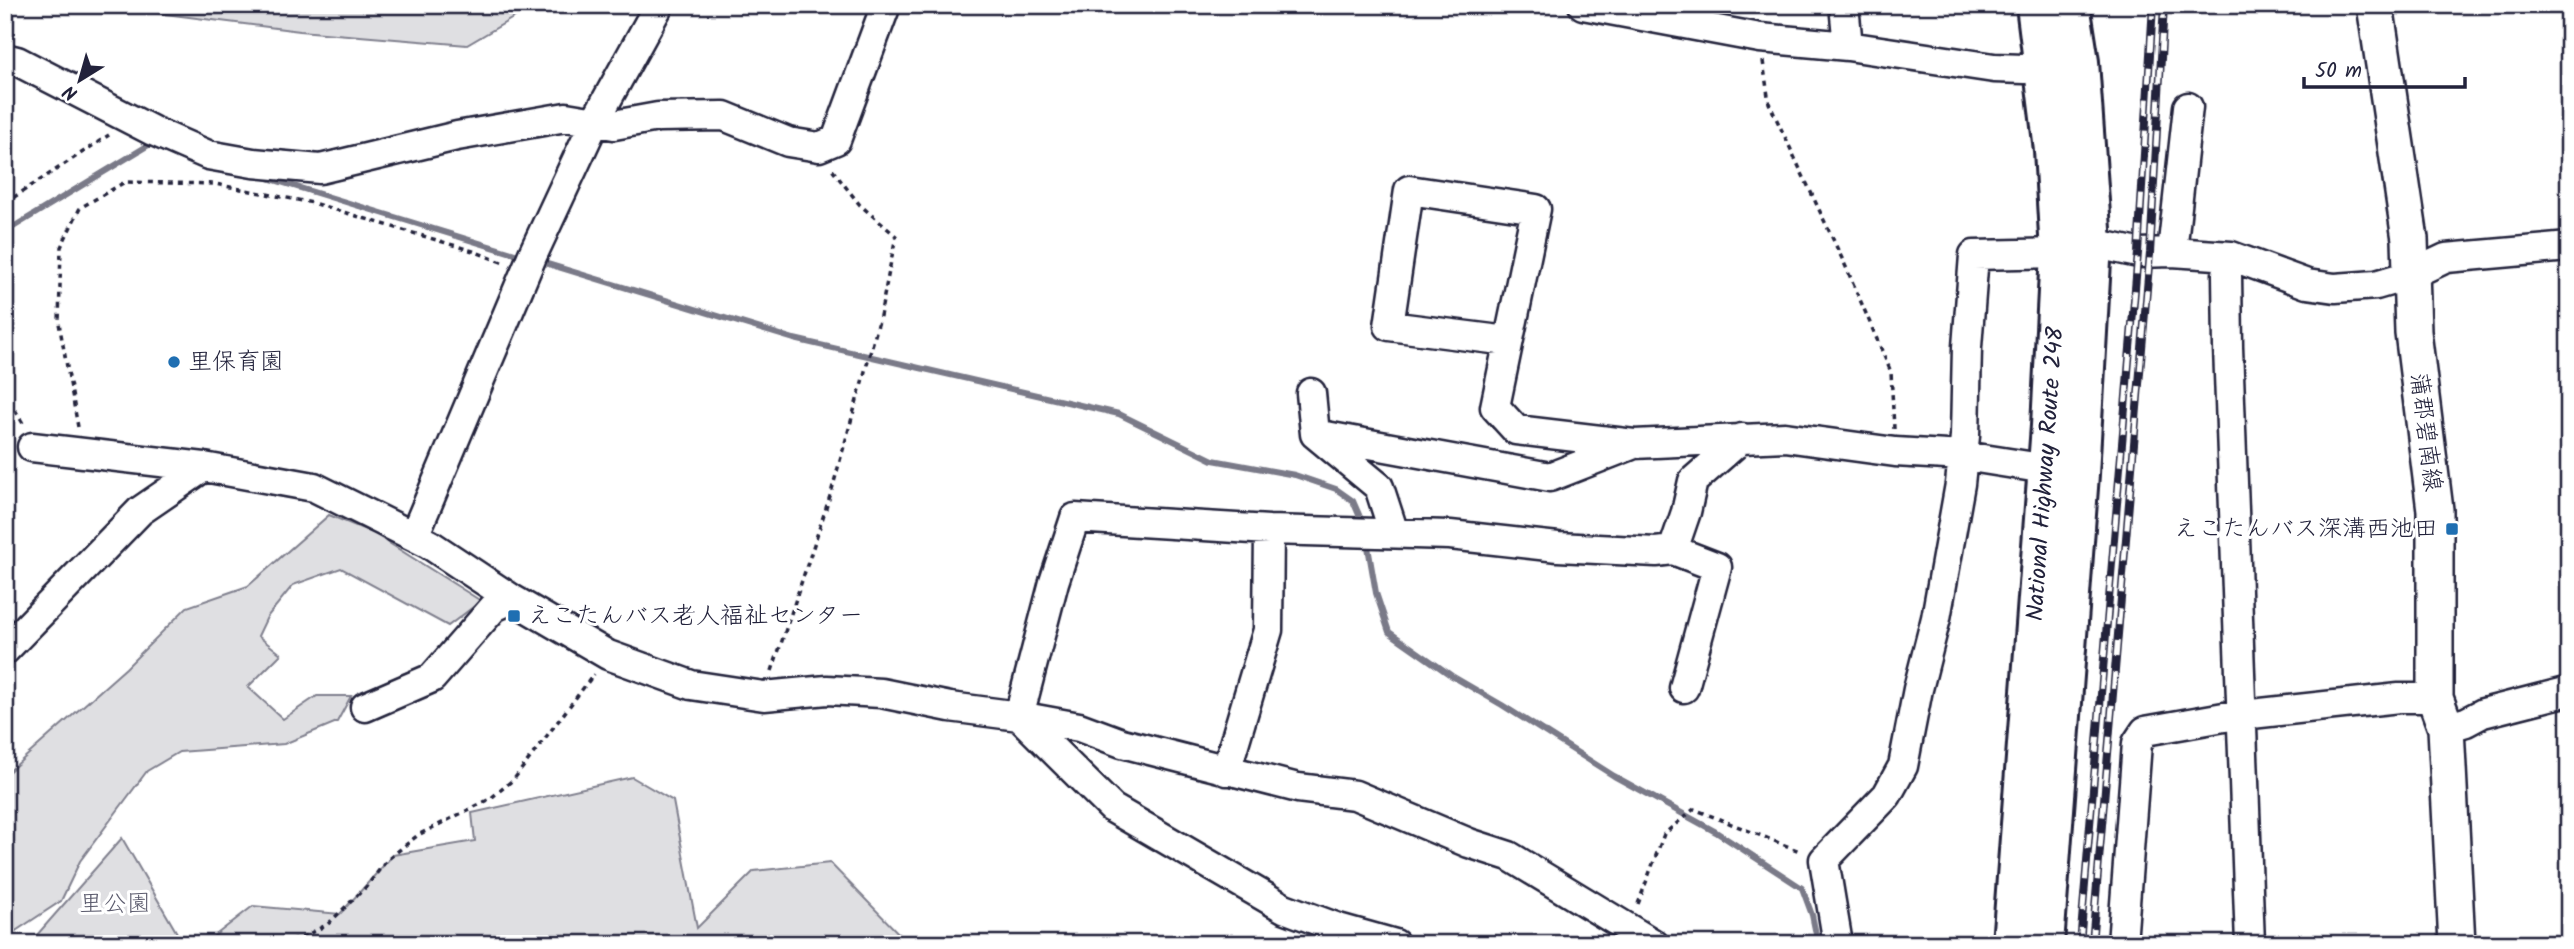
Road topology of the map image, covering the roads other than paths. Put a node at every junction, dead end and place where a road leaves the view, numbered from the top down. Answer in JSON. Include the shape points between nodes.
{"nodes":[{"id":1,"x":659,"y":5,"type":"edge"},
{"id":2,"x":886,"y":5,"type":"edge"},
{"id":3,"x":1583,"y":5,"type":"edge"},
{"id":4,"x":1844,"y":5,"type":"edge"},
{"id":5,"x":2036,"y":5,"type":"edge"},
{"id":6,"x":2070,"y":5,"type":"edge"},
{"id":7,"x":2375,"y":5,"type":"edge"},
{"id":8,"x":1689,"y":15,"type":"edge"},
{"id":9,"x":1848,"y":46,"type":"junction"},
{"id":10,"x":5,"y":58,"type":"edge"},
{"id":11,"x":2044,"y":67,"type":"junction"},
{"id":12,"x":2188,"y":107,"type":"dead end"},
{"id":13,"x":594,"y":123,"type":"junction"},
{"id":14,"x":2569,"y":247,"type":"edge"},
{"id":15,"x":2076,"y":248,"type":"junction"},
{"id":16,"x":2172,"y":252,"type":"junction"},
{"id":17,"x":2231,"y":256,"type":"junction"},
{"id":18,"x":2410,"y":275,"type":"junction"},
{"id":19,"x":1508,"y":341,"type":"junction"},
{"id":20,"x":1311,"y":393,"type":"dead end"},
{"id":21,"x":1315,"y":434,"type":"junction"},
{"id":22,"x":1742,"y":438,"type":"junction"},
{"id":23,"x":1634,"y":444,"type":"junction"},
{"id":24,"x":32,"y":447,"type":"road end"},
{"id":25,"x":1964,"y":456,"type":"junction"},
{"id":26,"x":204,"y":467,"type":"junction"},
{"id":27,"x":2063,"y":471,"type":"junction"},
{"id":28,"x":1269,"y":530,"type":"junction"},
{"id":29,"x":1394,"y":533,"type":"junction"},
{"id":30,"x":414,"y":536,"type":"junction"},
{"id":31,"x":1673,"y":550,"type":"junction"},
{"id":32,"x":512,"y":599,"type":"junction"},
{"id":33,"x":5,"y":650,"type":"edge"},
{"id":34,"x":1684,"y":688,"type":"dead end"},
{"id":35,"x":2569,"y":691,"type":"edge"},
{"id":36,"x":365,"y":707,"type":"dead end"},
{"id":37,"x":2441,"y":713,"type":"junction"},
{"id":38,"x":2243,"y":715,"type":"junction"},
{"id":39,"x":1019,"y":716,"type":"junction"},
{"id":40,"x":1226,"y":771,"type":"junction"},
{"id":41,"x":1395,"y":944,"type":"edge"},
{"id":42,"x":1654,"y":944,"type":"edge"},
{"id":43,"x":1838,"y":944,"type":"edge"},
{"id":44,"x":2012,"y":944,"type":"edge"},
{"id":45,"x":2044,"y":944,"type":"edge"},
{"id":46,"x":2122,"y":944,"type":"edge"},
{"id":47,"x":2250,"y":944,"type":"edge"},
{"id":48,"x":2457,"y":944,"type":"edge"}],
"edges":[{"from":1,"to":13,"type":"street"},
{"from":2,"to":13,"type":"street","via":[[836,140],[818,147],[788,142],[724,116]]},
{"from":3,"to":8,"type":"street"},
{"from":4,"to":9,"type":"street"},
{"from":5,"to":11,"type":"highway","name":"National Highway Route 248"},
{"from":6,"to":15,"type":"highway","name":"National Highway Route 248","via":[[2080,62]]},
{"from":7,"to":18,"type":"main road","name":"蒲郡碧南線","via":[[2410,239]]},
{"from":8,"to":9,"type":"street","via":[[1760,38]]},
{"from":9,"to":11,"type":"street","via":[[1994,68]]},
{"from":10,"to":13,"type":"street","via":[[208,155],[253,163],[320,169],[457,136],[566,117]]},
{"from":11,"to":15,"type":"highway","name":"National Highway Route 248","via":[[2054,150]]},
{"from":12,"to":16,"type":"street"},
{"from":13,"to":30,"type":"street","via":[[529,263]]},
{"from":14,"to":18,"type":"street","via":[[2446,258]]},
{"from":15,"to":16,"type":"street"},
{"from":15,"to":25,"type":"street","via":[[1974,255]]},
{"from":15,"to":27,"type":"highway","name":"National Highway Route 248"},
{"from":16,"to":17,"type":"street"},
{"from":17,"to":18,"type":"street","via":[[2307,284],[2335,288],[2376,285]]},
{"from":17,"to":38,"type":"street","via":[[2228,347]]},
{"from":18,"to":37,"type":"main road","name":"蒲郡碧南線","via":[[2435,510]]},
{"from":19,"to":19,"type":"street","via":[[1535,209],[1409,190],[1389,326]]},
{"from":19,"to":23,"type":"street","via":[[1495,407],[1516,430]]},
{"from":20,"to":21,"type":"street"},
{"from":21,"to":23,"type":"street","via":[[1550,477]]},
{"from":21,"to":29,"type":"street","via":[[1379,487]]},
{"from":22,"to":23,"type":"street"},
{"from":22,"to":25,"type":"street","via":[[1785,437]]},
{"from":22,"to":31,"type":"street","via":[[1693,481]]},
{"from":24,"to":26,"type":"street"},
{"from":25,"to":27,"type":"street"},
{"from":25,"to":43,"type":"street","via":[[1936,618],[1903,766],[1886,796],[1824,860]]},
{"from":26,"to":30,"type":"street","via":[[314,487]]},
{"from":26,"to":33,"type":"street","via":[[140,510]]},
{"from":27,"to":44,"type":"highway","name":"National Highway Route 248"},
{"from":27,"to":45,"type":"highway","name":"National Highway Route 248"},
{"from":28,"to":29,"type":"street"},
{"from":28,"to":39,"type":"street","via":[[1075,518]]},
{"from":28,"to":40,"type":"street","via":[[1268,630]]},
{"from":29,"to":31,"type":"street","via":[[1558,547]]},
{"from":30,"to":32,"type":"street"},
{"from":31,"to":34,"type":"street","via":[[1717,567]]},
{"from":32,"to":36,"type":"street","via":[[494,607],[432,678]]},
{"from":32,"to":39,"type":"street","via":[[608,655],[691,685],[764,696],[881,693]]},
{"from":35,"to":37,"type":"street","via":[[2483,713],[2466,722]]},
{"from":37,"to":38,"type":"street","via":[[2399,698]]},
{"from":37,"to":48,"type":"main road","name":"蒲郡碧南線"},
{"from":38,"to":46,"type":"street","via":[[2156,727],[2145,730],[2137,743]]},
{"from":38,"to":47,"type":"street"},
{"from":39,"to":40,"type":"street","via":[[1079,727]]},
{"from":39,"to":41,"type":"street","via":[[1112,808],[1284,908]]},
{"from":40,"to":42,"type":"street","via":[[1298,789],[1355,796],[1509,856]]}]}
